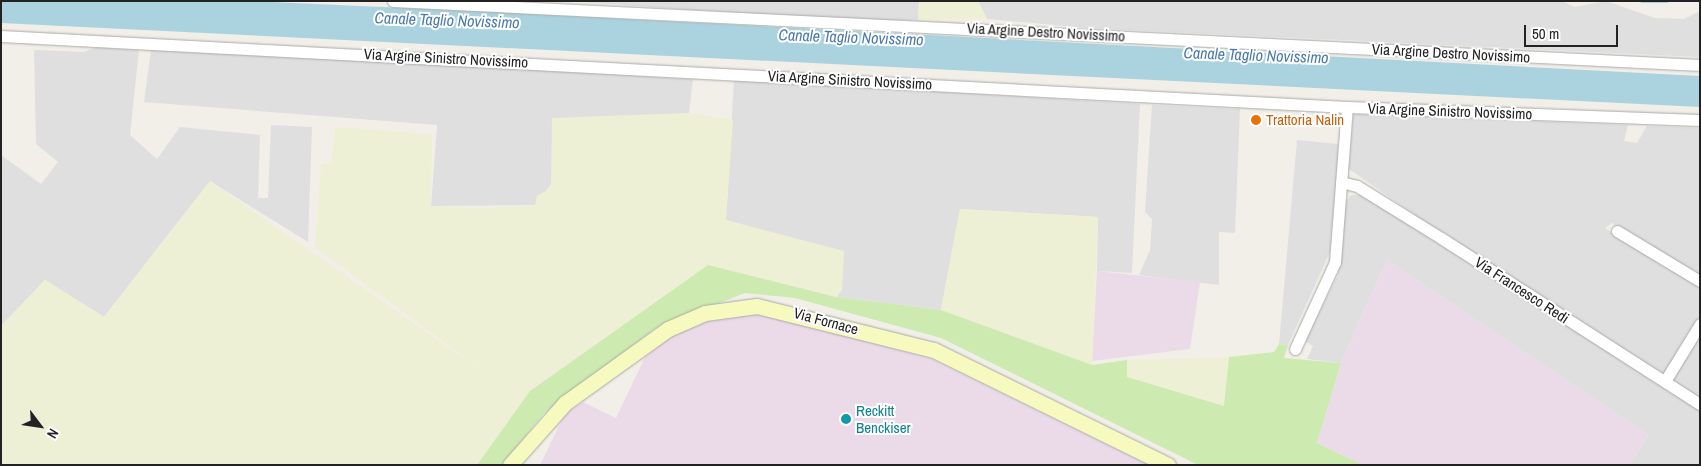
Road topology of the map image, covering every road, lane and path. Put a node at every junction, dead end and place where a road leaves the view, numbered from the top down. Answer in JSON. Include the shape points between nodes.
{"nodes":[{"id":1,"x":393,"y":1,"type":"edge"},
{"id":2,"x":1,"y":36,"type":"edge"},
{"id":3,"x":1700,"y":65,"type":"edge"},
{"id":4,"x":1347,"y":107,"type":"junction"},
{"id":5,"x":1700,"y":120,"type":"edge"},
{"id":6,"x":1341,"y":182,"type":"junction"},
{"id":7,"x":1617,"y":231,"type":"dead end"},
{"id":8,"x":1700,"y":281,"type":"edge"},
{"id":9,"x":1700,"y":324,"type":"edge"},
{"id":10,"x":1295,"y":349,"type":"dead end"},
{"id":11,"x":1665,"y":381,"type":"junction"},
{"id":12,"x":1700,"y":404,"type":"edge"},
{"id":13,"x":510,"y":465,"type":"edge"},
{"id":14,"x":1168,"y":465,"type":"edge"}],
"edges":[{"from":1,"to":3,"type":"street","name":"Via Argine Destro Novissimo"},
{"from":2,"to":4,"type":"street","name":"Via Argine Sinistro Novissimo"},
{"from":4,"to":5,"type":"street","name":"Via Argine Sinistro Novissimo"},
{"from":4,"to":6,"type":"street"},
{"from":6,"to":10,"type":"street","via":[[1335,262]]},
{"from":6,"to":11,"type":"street","name":"Via Francesco Redi","via":[[1357,186]]},
{"from":7,"to":8,"type":"street"},
{"from":9,"to":11,"type":"street"},
{"from":11,"to":12,"type":"street","name":"Via Francesco Redi"},
{"from":13,"to":14,"type":"street","name":"Via Fornace","via":[[546,420],[657,336],[705,313],[744,306],[784,309],[934,350]]}]}
